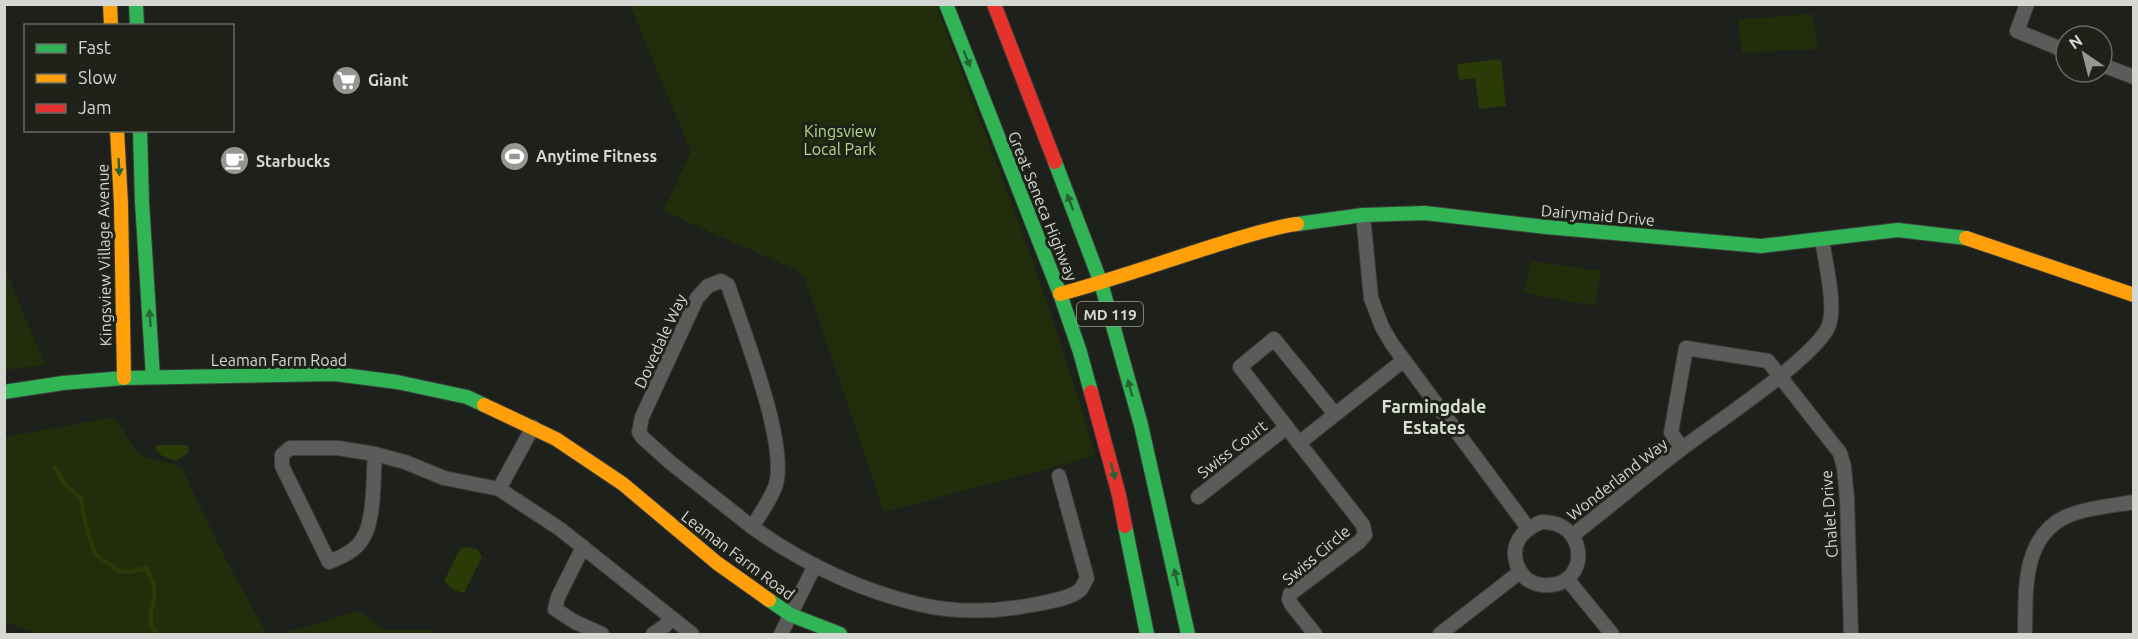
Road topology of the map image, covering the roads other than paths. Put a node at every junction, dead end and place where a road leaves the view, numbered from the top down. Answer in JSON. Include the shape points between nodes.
{"nodes":[{"id":1,"x":110,"y":4,"type":"edge"},
{"id":2,"x":136,"y":4,"type":"edge"},
{"id":3,"x":946,"y":4,"type":"edge"},
{"id":4,"x":994,"y":4,"type":"edge"},
{"id":5,"x":2027,"y":4,"type":"edge"},
{"id":6,"x":111,"y":24,"type":"edge"},
{"id":7,"x":137,"y":24,"type":"edge"},
{"id":8,"x":2054,"y":46,"type":"edge"},
{"id":9,"x":2114,"y":70,"type":"edge"},
{"id":10,"x":2133,"y":77,"type":"edge"},
{"id":11,"x":117,"y":132,"type":"edge"},
{"id":12,"x":140,"y":132,"type":"edge"},
{"id":13,"x":1363,"y":215,"type":"junction"},
{"id":14,"x":1822,"y":239,"type":"junction"},
{"id":15,"x":1101,"y":282,"type":"junction"},
{"id":16,"x":1060,"y":294,"type":"junction"},
{"id":17,"x":2133,"y":295,"type":"edge"},
{"id":18,"x":1404,"y":360,"type":"junction"},
{"id":19,"x":1780,"y":375,"type":"junction"},
{"id":20,"x":153,"y":377,"type":"junction"},
{"id":21,"x":124,"y":378,"type":"junction"},
{"id":22,"x":4,"y":392,"type":"edge"},
{"id":23,"x":1335,"y":414,"type":"junction"},
{"id":24,"x":533,"y":427,"type":"junction"},
{"id":25,"x":1287,"y":427,"type":"junction"},
{"id":26,"x":1299,"y":443,"type":"junction"},
{"id":27,"x":1682,"y":448,"type":"junction"},
{"id":28,"x":375,"y":454,"type":"junction"},
{"id":29,"x":1059,"y":476,"type":"dead end"},
{"id":30,"x":499,"y":489,"type":"junction"},
{"id":31,"x":1198,"y":497,"type":"dead end"},
{"id":32,"x":2133,"y":502,"type":"edge"},
{"id":33,"x":752,"y":527,"type":"junction"},
{"id":34,"x":1528,"y":528,"type":"junction"},
{"id":35,"x":1573,"y":535,"type":"junction"},
{"id":36,"x":583,"y":547,"type":"junction"},
{"id":37,"x":815,"y":565,"type":"junction"},
{"id":38,"x":1520,"y":572,"type":"junction"},
{"id":39,"x":1567,"y":579,"type":"junction"},
{"id":40,"x":791,"y":615,"type":"junction"},
{"id":41,"x":671,"y":618,"type":"junction"},
{"id":42,"x":602,"y":634,"type":"edge"},
{"id":43,"x":653,"y":634,"type":"edge"},
{"id":44,"x":692,"y":634,"type":"edge"},
{"id":45,"x":781,"y":634,"type":"edge"},
{"id":46,"x":840,"y":634,"type":"edge"},
{"id":47,"x":1147,"y":634,"type":"edge"},
{"id":48,"x":1188,"y":634,"type":"edge"},
{"id":49,"x":1315,"y":634,"type":"edge"},
{"id":50,"x":1440,"y":634,"type":"edge"},
{"id":51,"x":1612,"y":634,"type":"edge"},
{"id":52,"x":1851,"y":634,"type":"edge"},
{"id":53,"x":2025,"y":634,"type":"edge"}],
"edges":[{"from":1,"to":6,"type":"street"},
{"from":2,"to":7,"type":"street"},
{"from":3,"to":16,"type":"street","name":"Great Seneca Highway","number":"MD 119","one_way":true},
{"from":15,"to":4,"type":"street","name":"Great Seneca Highway","number":"MD 119","one_way":true},
{"from":5,"to":8,"type":"street","via":[[2017,31]]},
{"from":9,"to":10,"type":"street"},
{"from":11,"to":21,"type":"street","name":"Kingsview Village Avenue","one_way":true},
{"from":20,"to":12,"type":"street","one_way":true},
{"from":13,"to":14,"type":"street","name":"Dairymaid Drive","via":[[1425,213],[1761,246]]},
{"from":13,"to":15,"type":"street","name":"Dairymaid Drive","via":[[1280,226]]},
{"from":13,"to":18,"type":"street","via":[[1371,298],[1382,327]]},
{"from":14,"to":17,"type":"street","name":"Dairymaid Drive","via":[[1898,230],[1968,238]]},
{"from":14,"to":19,"type":"street","name":"Wonderland Way","via":[[1830,323],[1822,338]]},
{"from":15,"to":16,"type":"street","name":"Dairymaid Drive"},
{"from":48,"to":15,"type":"street","name":"Great Seneca Highway","number":"MD 119","one_way":true,"via":[[1141,425]]},
{"from":16,"to":47,"type":"street","name":"Great Seneca Highway","number":"MD 119","one_way":true,"via":[[1119,495]]},
{"from":18,"to":23,"type":"street"},
{"from":18,"to":34,"type":"street"},
{"from":19,"to":27,"type":"street","name":"Wonderland Way"},
{"from":19,"to":27,"type":"street","name":"Wonderland Way","via":[[1768,360],[1686,348],[1671,433]]},
{"from":19,"to":52,"type":"street","name":"Chalet Drive","via":[[1840,453],[1844,467]]},
{"from":20,"to":21,"type":"street","name":"Leaman Farm Road"},
{"from":20,"to":24,"type":"street","name":"Leaman Farm Road","via":[[335,374],[397,382],[467,397]]},
{"from":21,"to":22,"type":"street","name":"Leaman Farm Road"},
{"from":23,"to":25,"type":"street","name":"Swiss Circle","via":[[1274,339],[1240,367]]},
{"from":23,"to":26,"type":"street"},
{"from":24,"to":30,"type":"street"},
{"from":24,"to":40,"type":"street","name":"Leaman Farm Road","via":[[623,484],[717,562]]},
{"from":25,"to":26,"type":"street","name":"Swiss Circle"},
{"from":25,"to":31,"type":"street","name":"Swiss Court"},
{"from":26,"to":49,"type":"street","name":"Swiss Circle","via":[[1363,525],[1365,535],[1290,594],[1292,604]]},
{"from":27,"to":35,"type":"street","name":"Wonderland Way"},
{"from":28,"to":28,"type":"street","via":[[338,448],[290,448],[282,455],[282,466],[328,562],[345,555],[363,539],[369,524]]},
{"from":28,"to":30,"type":"street","via":[[444,478]]},
{"from":29,"to":37,"type":"street","name":"Dovedale Way","via":[[1087,578],[1080,590],[1057,600],[1018,608],[971,610],[919,605]]},
{"from":30,"to":36,"type":"street"},
{"from":32,"to":53,"type":"street","via":[[2065,517],[2048,528],[2035,545],[2028,569]]},
{"from":33,"to":33,"type":"street","name":"Dovedale Way","via":[[671,463],[639,432],[642,417],[697,298],[708,286],[721,282],[728,285],[777,445],[776,486]]},
{"from":33,"to":37,"type":"street","name":"Dovedale Way"},
{"from":34,"to":35,"type":"street","via":[[1550,522]]},
{"from":34,"to":38,"type":"street","via":[[1514,549]]},
{"from":35,"to":39,"type":"street","via":[[1578,560]]},
{"from":36,"to":41,"type":"street"},
{"from":36,"to":42,"type":"street","via":[[555,609]]},
{"from":37,"to":40,"type":"street"},
{"from":38,"to":39,"type":"street","via":[[1541,586]]},
{"from":38,"to":50,"type":"street"},
{"from":39,"to":51,"type":"street"},
{"from":40,"to":45,"type":"street"},
{"from":40,"to":46,"type":"street","name":"Leaman Farm Road"},
{"from":41,"to":43,"type":"street"},
{"from":41,"to":44,"type":"street"}]}
